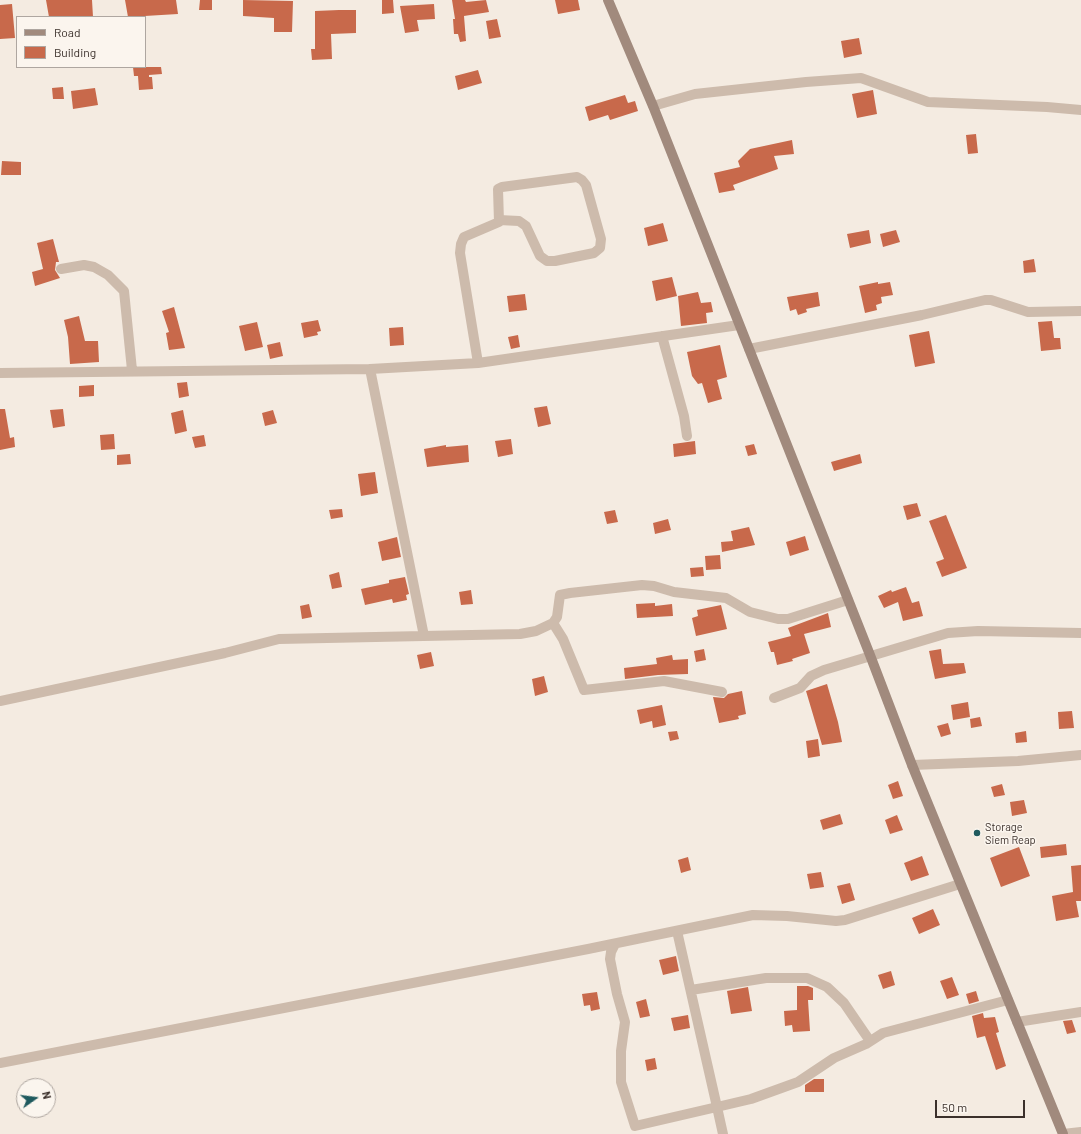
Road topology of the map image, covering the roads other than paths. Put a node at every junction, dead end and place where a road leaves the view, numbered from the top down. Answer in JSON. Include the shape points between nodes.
{"nodes":[{"id":1,"x":608,"y":0,"type":"edge"},
{"id":2,"x":653,"y":106,"type":"junction"},
{"id":3,"x":1081,"y":110,"type":"edge"},
{"id":4,"x":500,"y":220,"type":"junction"},
{"id":5,"x":61,"y":269,"type":"dead end"},
{"id":6,"x":1081,"y":311,"type":"edge"},
{"id":7,"x":739,"y":325,"type":"junction"},
{"id":8,"x":662,"y":336,"type":"junction"},
{"id":9,"x":748,"y":349,"type":"junction"},
{"id":10,"x":478,"y":363,"type":"junction"},
{"id":11,"x":370,"y":369,"type":"junction"},
{"id":12,"x":132,"y":370,"type":"junction"},
{"id":13,"x":0,"y":373,"type":"edge"},
{"id":14,"x":687,"y":436,"type":"dead end"},
{"id":15,"x":848,"y":600,"type":"junction"},
{"id":16,"x":553,"y":623,"type":"junction"},
{"id":17,"x":1081,"y":633,"type":"edge"},
{"id":18,"x":424,"y":636,"type":"junction"},
{"id":19,"x":870,"y":655,"type":"junction"},
{"id":20,"x":722,"y":692,"type":"dead end"},
{"id":21,"x":774,"y":698,"type":"dead end"},
{"id":22,"x":0,"y":701,"type":"edge"},
{"id":23,"x":1081,"y":755,"type":"edge"},
{"id":24,"x":912,"y":765,"type":"junction"},
{"id":25,"x":960,"y":884,"type":"junction"},
{"id":26,"x":677,"y":930,"type":"junction"},
{"id":27,"x":615,"y":944,"type":"junction"},
{"id":28,"x":691,"y":990,"type":"junction"},
{"id":29,"x":1008,"y":1000,"type":"junction"},
{"id":30,"x":1081,"y":1012,"type":"edge"},
{"id":31,"x":1017,"y":1022,"type":"junction"},
{"id":32,"x":870,"y":1041,"type":"junction"},
{"id":33,"x":0,"y":1063,"type":"edge"},
{"id":34,"x":717,"y":1107,"type":"junction"},
{"id":35,"x":1081,"y":1132,"type":"edge"},
{"id":36,"x":723,"y":1134,"type":"edge"},
{"id":37,"x":1063,"y":1134,"type":"edge"}],
"edges":[{"from":1,"to":2,"type":"street"},
{"from":2,"to":3,"type":"street","via":[[695,94],[861,78],[928,102]]},
{"from":2,"to":7,"type":"street"},
{"from":4,"to":4,"type":"street","via":[[519,221],[526,226],[540,256],[547,261],[594,253],[600,248],[601,239],[586,185],[577,177],[499,188],[497,191]]},
{"from":4,"to":10,"type":"street","via":[[497,224],[464,237],[461,244],[460,253]]},
{"from":5,"to":12,"type":"street","via":[[84,265],[94,267],[108,275],[124,291]]},
{"from":6,"to":9,"type":"street","via":[[1028,312],[985,300]]},
{"from":7,"to":8,"type":"street"},
{"from":7,"to":9,"type":"street"},
{"from":8,"to":10,"type":"street"},
{"from":8,"to":14,"type":"street"},
{"from":9,"to":15,"type":"street"},
{"from":10,"to":11,"type":"street"},
{"from":11,"to":12,"type":"street"},
{"from":11,"to":18,"type":"street"},
{"from":12,"to":13,"type":"street"},
{"from":15,"to":16,"type":"street","via":[[788,619],[778,619],[750,612],[726,598],[674,592],[642,585],[560,595],[557,617]]},
{"from":15,"to":19,"type":"street"},
{"from":16,"to":18,"type":"street","via":[[536,631],[520,634]]},
{"from":16,"to":20,"type":"street","via":[[563,639],[584,690],[664,681]]},
{"from":17,"to":19,"type":"street","via":[[958,632]]},
{"from":18,"to":22,"type":"street","via":[[279,639]]},
{"from":19,"to":21,"type":"street","via":[[817,672],[800,688]]},
{"from":19,"to":24,"type":"street"},
{"from":23,"to":24,"type":"street","via":[[1018,761]]},
{"from":24,"to":25,"type":"street"},
{"from":25,"to":26,"type":"street","via":[[845,920],[753,914]]},
{"from":25,"to":29,"type":"street"},
{"from":26,"to":27,"type":"street"},
{"from":26,"to":28,"type":"street"},
{"from":27,"to":33,"type":"street"},
{"from":27,"to":34,"type":"street","via":[[610,959],[625,1022],[621,1051],[621,1082],[635,1126]]},
{"from":28,"to":32,"type":"street","via":[[766,978],[807,978],[827,987],[844,1004]]},
{"from":28,"to":34,"type":"street"},
{"from":29,"to":31,"type":"street"},
{"from":29,"to":32,"type":"street","via":[[883,1033]]},
{"from":30,"to":31,"type":"street"},
{"from":31,"to":37,"type":"street"},
{"from":32,"to":34,"type":"street","via":[[834,1058],[798,1082],[751,1099]]},
{"from":34,"to":36,"type":"street"},
{"from":35,"to":37,"type":"street"}]}
